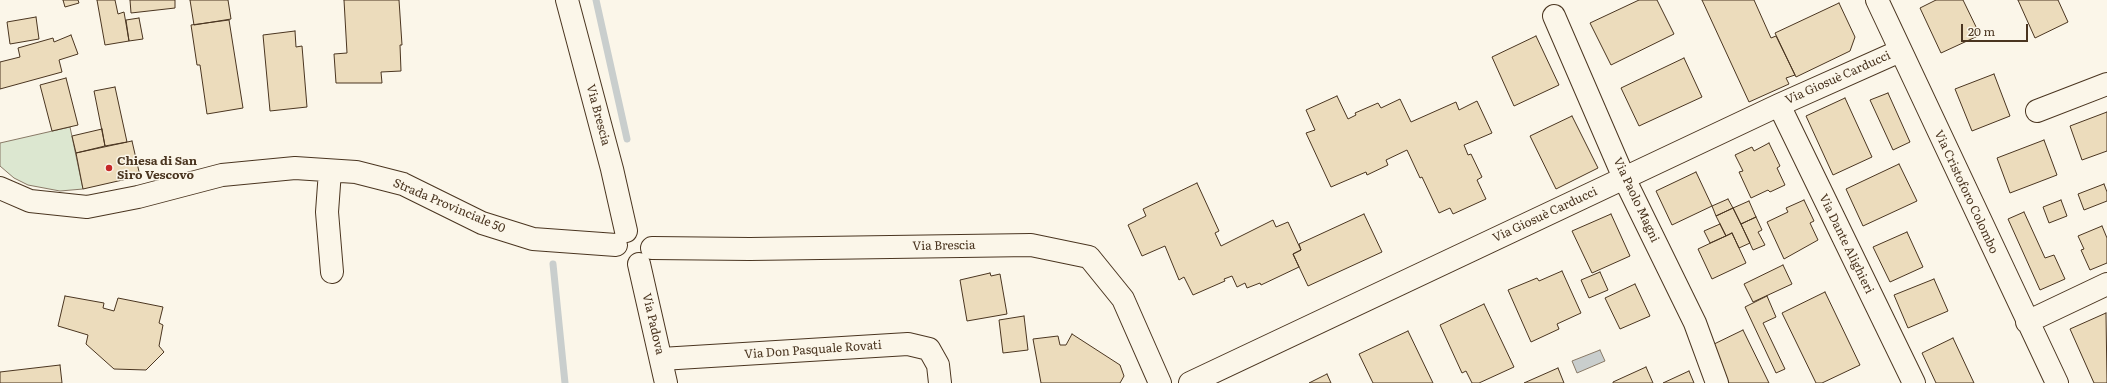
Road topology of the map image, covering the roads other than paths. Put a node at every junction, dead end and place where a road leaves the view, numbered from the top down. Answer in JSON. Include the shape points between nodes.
{"nodes":[{"id":1,"x":567,"y":0,"type":"edge"},
{"id":2,"x":1877,"y":0,"type":"edge"},
{"id":3,"x":1554,"y":16,"type":"dead end"},
{"id":4,"x":1900,"y":51,"type":"junction"},
{"id":5,"x":2107,"y":84,"type":"edge"},
{"id":6,"x":1779,"y":105,"type":"junction"},
{"id":7,"x":2037,"y":111,"type":"dead end"},
{"id":8,"x":330,"y":171,"type":"junction"},
{"id":9,"x":1624,"y":178,"type":"junction"},
{"id":10,"x":0,"y":188,"type":"edge"},
{"id":11,"x":621,"y":238,"type":"junction"},
{"id":12,"x":645,"y":256,"type":"junction"},
{"id":13,"x":332,"y":272,"type":"dead end"},
{"id":14,"x":2107,"y":284,"type":"edge"},
{"id":15,"x":2027,"y":322,"type":"junction"},
{"id":16,"x":661,"y":359,"type":"junction"},
{"id":17,"x":666,"y":383,"type":"edge"},
{"id":18,"x":940,"y":383,"type":"edge"},
{"id":19,"x":1160,"y":383,"type":"edge"},
{"id":20,"x":1190,"y":383,"type":"edge"},
{"id":21,"x":1717,"y":383,"type":"edge"},
{"id":22,"x":1914,"y":383,"type":"edge"},
{"id":23,"x":2057,"y":383,"type":"edge"}],
"edges":[{"from":1,"to":11,"type":"street","name":"Via Brescia","via":[[612,169]]},
{"from":2,"to":4,"type":"street","name":"Via Cristoforo Colombo"},
{"from":3,"to":9,"type":"street","name":"Via Paolo Magni"},
{"from":4,"to":6,"type":"street","name":"Via Giosuè Carducci"},
{"from":4,"to":15,"type":"street","name":"Via Cristoforo Colombo"},
{"from":5,"to":7,"type":"street"},
{"from":6,"to":9,"type":"street","name":"Via Giosuè Carducci"},
{"from":6,"to":22,"type":"street","name":"Via Dante Alighieri"},
{"from":8,"to":10,"type":"street","name":"Strada Provinciale 50","via":[[294,168],[222,175],[138,197],[87,207],[30,201]]},
{"from":8,"to":11,"type":"street","name":"Strada Provinciale 50","via":[[356,172],[403,184],[482,223],[532,239]]},
{"from":8,"to":13,"type":"street","via":[[327,212]]},
{"from":9,"to":20,"type":"street","name":"Via Giosuè Carducci"},
{"from":9,"to":21,"type":"street","name":"Via Paolo Magni","via":[[1695,324]]},
{"from":11,"to":12,"type":"street","via":[[617,251],[623,261],[628,264]]},
{"from":11,"to":12,"type":"street","name":"Strada Provinciale 50","via":[[632,229],[644,232],[648,236]]},
{"from":12,"to":16,"type":"street","name":"Via Padova"},
{"from":12,"to":19,"type":"street","name":"Via Brescia","via":[[1031,245],[1089,257],[1123,299]]},
{"from":14,"to":15,"type":"street"},
{"from":15,"to":23,"type":"street","name":"Via Cristoforo Colombo"},
{"from":16,"to":17,"type":"street","name":"Via Padova"},
{"from":16,"to":18,"type":"street","name":"Via Don Pasquale Rovati","via":[[908,344],[929,349],[938,365]]}]}
